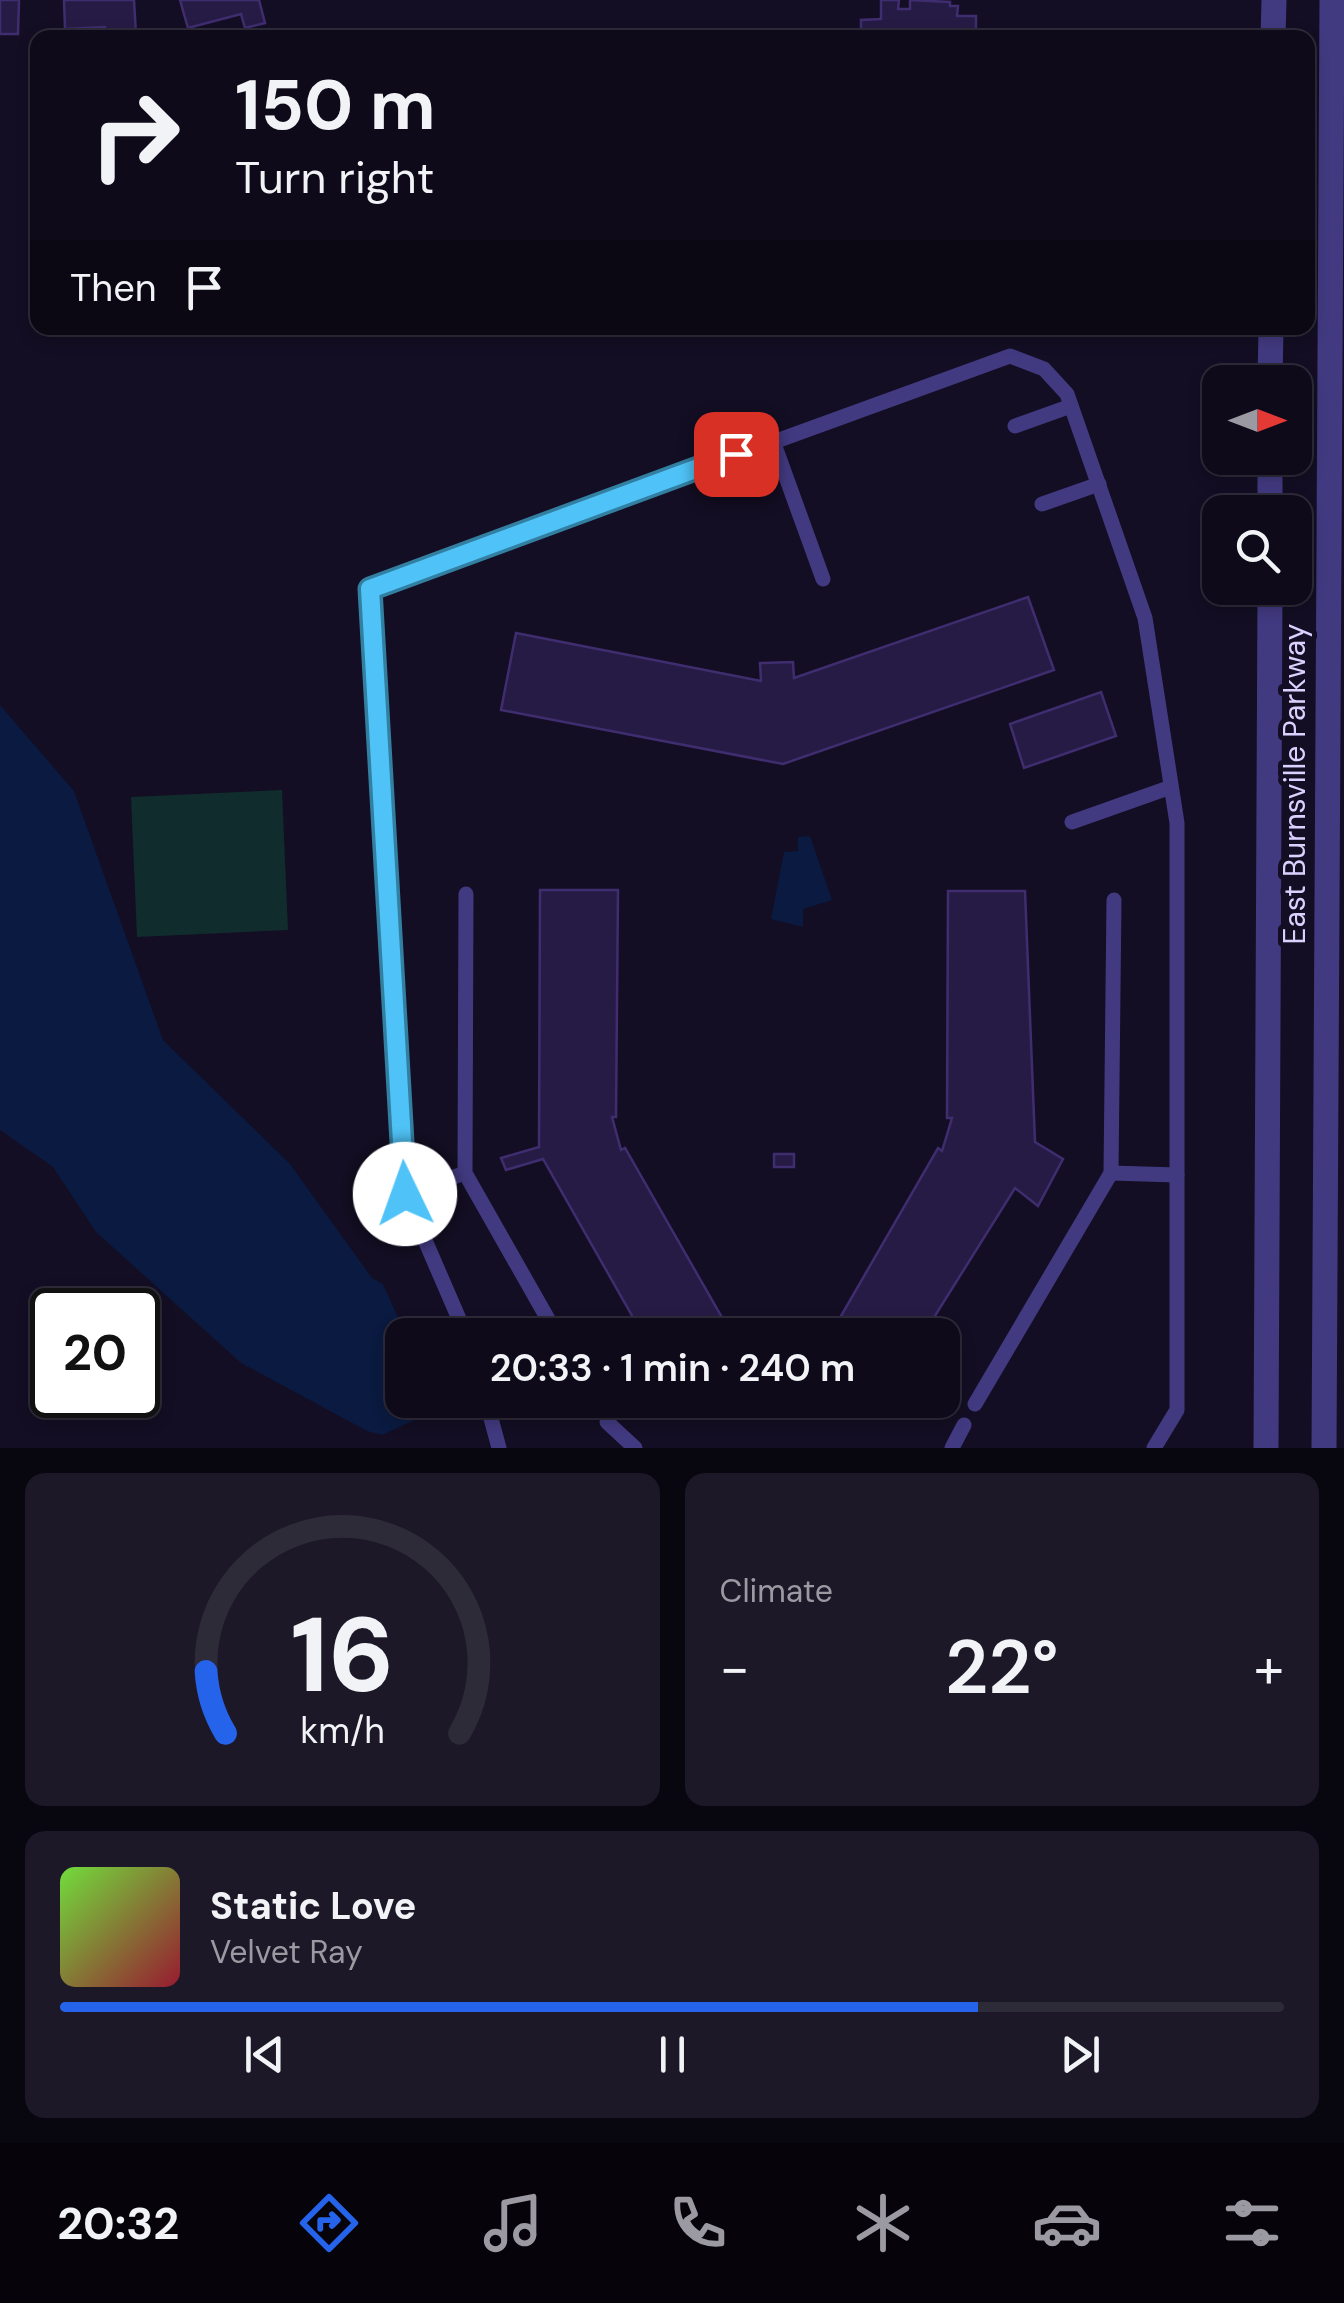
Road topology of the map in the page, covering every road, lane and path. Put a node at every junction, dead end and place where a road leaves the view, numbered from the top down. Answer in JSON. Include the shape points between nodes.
{"nodes":[{"id":1,"x":1274,"y":0,"type":"edge"},
{"id":2,"x":1332,"y":0,"type":"edge"},
{"id":3,"x":1273,"y":30,"type":"edge"},
{"id":4,"x":1271,"y":335,"type":"edge"},
{"id":5,"x":1270,"y":365,"type":"edge"},
{"id":6,"x":1071,"y":406,"type":"junction"},
{"id":7,"x":1015,"y":426,"type":"dead end"},
{"id":8,"x":773,"y":441,"type":"junction"},
{"id":9,"x":1099,"y":484,"type":"junction"},
{"id":10,"x":1042,"y":504,"type":"dead end"},
{"id":11,"x":823,"y":580,"type":"dead end"},
{"id":12,"x":1270,"y":605,"type":"edge"},
{"id":13,"x":1171,"y":787,"type":"junction"},
{"id":14,"x":1072,"y":822,"type":"dead end"},
{"id":15,"x":466,"y":894,"type":"dead end"},
{"id":16,"x":1114,"y":900,"type":"dead end"},
{"id":17,"x":466,"y":1173,"type":"junction"},
{"id":18,"x":1111,"y":1173,"type":"junction"},
{"id":19,"x":1177,"y":1175,"type":"junction"},
{"id":20,"x":405,"y":1194,"type":"junction"},
{"id":21,"x":459,"y":1318,"type":"edge"},
{"id":22,"x":547,"y":1318,"type":"edge"},
{"id":23,"x":975,"y":1404,"type":"dead end"},
{"id":24,"x":491,"y":1418,"type":"edge"},
{"id":25,"x":607,"y":1422,"type":"dead end"},
{"id":26,"x":964,"y":1425,"type":"dead end"},
{"id":27,"x":499,"y":1448,"type":"edge"},
{"id":28,"x":635,"y":1448,"type":"edge"},
{"id":29,"x":952,"y":1448,"type":"edge"},
{"id":30,"x":1154,"y":1448,"type":"edge"},
{"id":31,"x":1266,"y":1448,"type":"edge"},
{"id":32,"x":1324,"y":1448,"type":"edge"}],
"edges":[{"from":1,"to":3,"type":"street"},
{"from":2,"to":32,"type":"street","name":"East Burnsville Parkway"},
{"from":4,"to":5,"type":"street"},
{"from":6,"to":7,"type":"lane"},
{"from":6,"to":8,"type":"lane","via":[[1044,369],[1010,356]]},
{"from":6,"to":9,"type":"lane"},
{"from":8,"to":11,"type":"lane"},
{"from":8,"to":20,"type":"lane","via":[[370,589]]},
{"from":9,"to":10,"type":"lane"},
{"from":9,"to":13,"type":"lane","via":[[1145,618]]},
{"from":12,"to":31,"type":"street","name":"East Burnsville Parkway"},
{"from":13,"to":14,"type":"lane"},
{"from":13,"to":19,"type":"lane","via":[[1177,824]]},
{"from":15,"to":17,"type":"lane"},
{"from":16,"to":18,"type":"lane"},
{"from":17,"to":20,"type":"lane"},
{"from":17,"to":22,"type":"lane"},
{"from":18,"to":19,"type":"lane"},
{"from":18,"to":23,"type":"lane"},
{"from":19,"to":30,"type":"lane","via":[[1177,1410]]},
{"from":20,"to":21,"type":"lane"},
{"from":24,"to":27,"type":"lane"},
{"from":25,"to":28,"type":"lane"},
{"from":26,"to":29,"type":"lane"}]}
